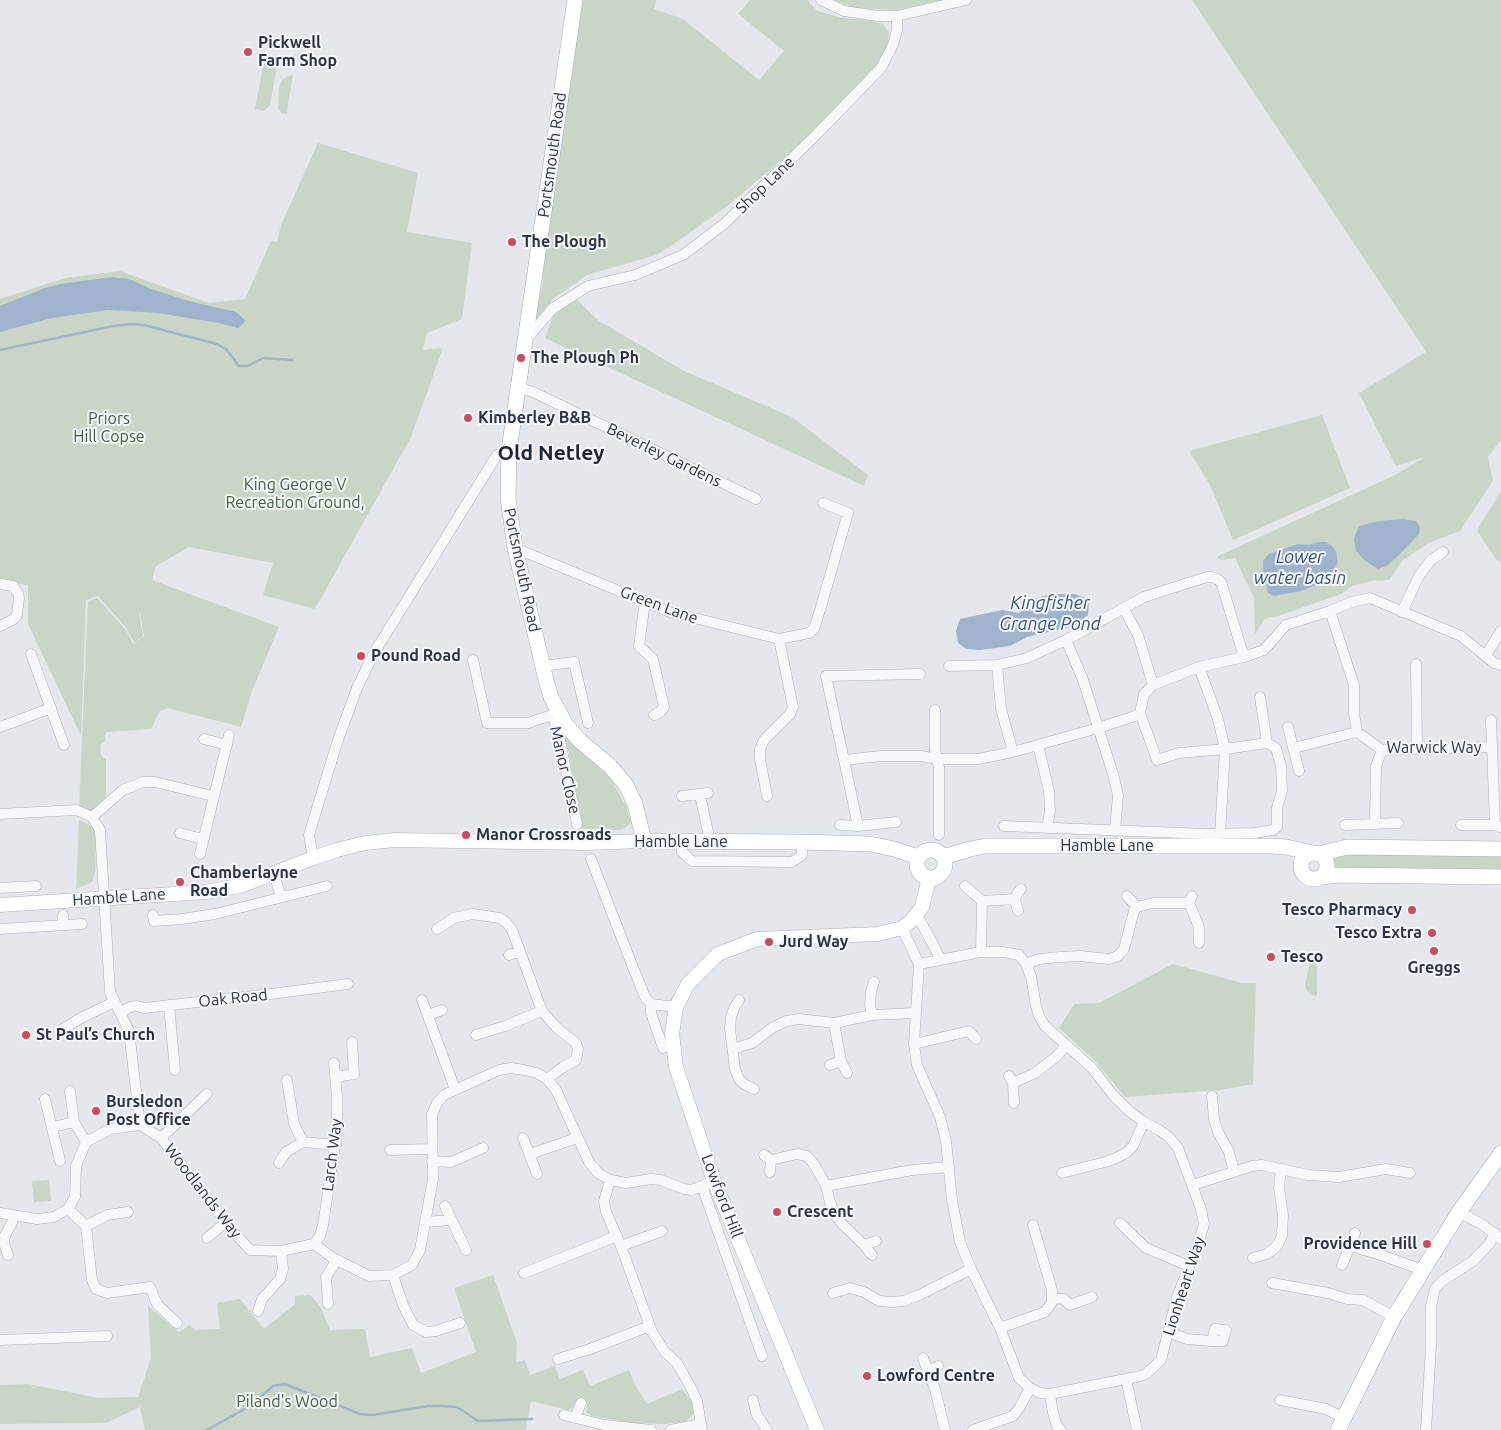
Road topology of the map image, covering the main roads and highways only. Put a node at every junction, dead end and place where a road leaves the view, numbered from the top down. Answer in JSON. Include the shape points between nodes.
{"nodes":[{"id":1,"x":576,"y":0,"type":"edge"},
{"id":2,"x":644,"y":841,"type":"joint"},
{"id":3,"x":1272,"y":846,"type":"junction"},
{"id":4,"x":1501,"y":848,"type":"edge"},
{"id":5,"x":1316,"y":854,"type":"junction"},
{"id":6,"x":918,"y":857,"type":"junction"},
{"id":7,"x":943,"y":857,"type":"junction"},
{"id":8,"x":1302,"y":867,"type":"junction"},
{"id":9,"x":1322,"y":876,"type":"junction"},
{"id":10,"x":1501,"y":877,"type":"edge"},
{"id":11,"x":1501,"y":1153,"type":"edge"},
{"id":12,"x":1341,"y":1424,"type":"edge"}],
"edges":[{"from":1,"to":2,"type":"main road","name":"Portsmouth Road","via":[[517,387],[509,450],[508,498],[515,548],[556,714],[580,742],[610,766],[626,785],[635,804]]},
{"from":2,"to":6,"type":"main road","name":"Hamble Lane","via":[[870,844]]},
{"from":3,"to":5,"type":"main road","name":"Hamble Lane"},
{"from":3,"to":7,"type":"main road","name":"Hamble Lane","via":[[986,846]]},
{"from":3,"to":8,"type":"main road"},
{"from":4,"to":5,"type":"main road","name":"Hamble Lane","via":[[1347,847]]},
{"from":5,"to":8,"type":"main road","via":[[1303,860]]},
{"from":5,"to":9,"type":"main road","via":[[1327,862],[1327,870]]},
{"from":6,"to":7,"type":"main road","via":[[932,850]]},
{"from":6,"to":7,"type":"main road","via":[[920,874],[929,878],[941,874]]},
{"from":8,"to":9,"type":"main road","via":[[1309,878]]},
{"from":9,"to":10,"type":"main road"},
{"from":11,"to":12,"type":"main road","via":[[1459,1212],[1394,1317]]}]}
